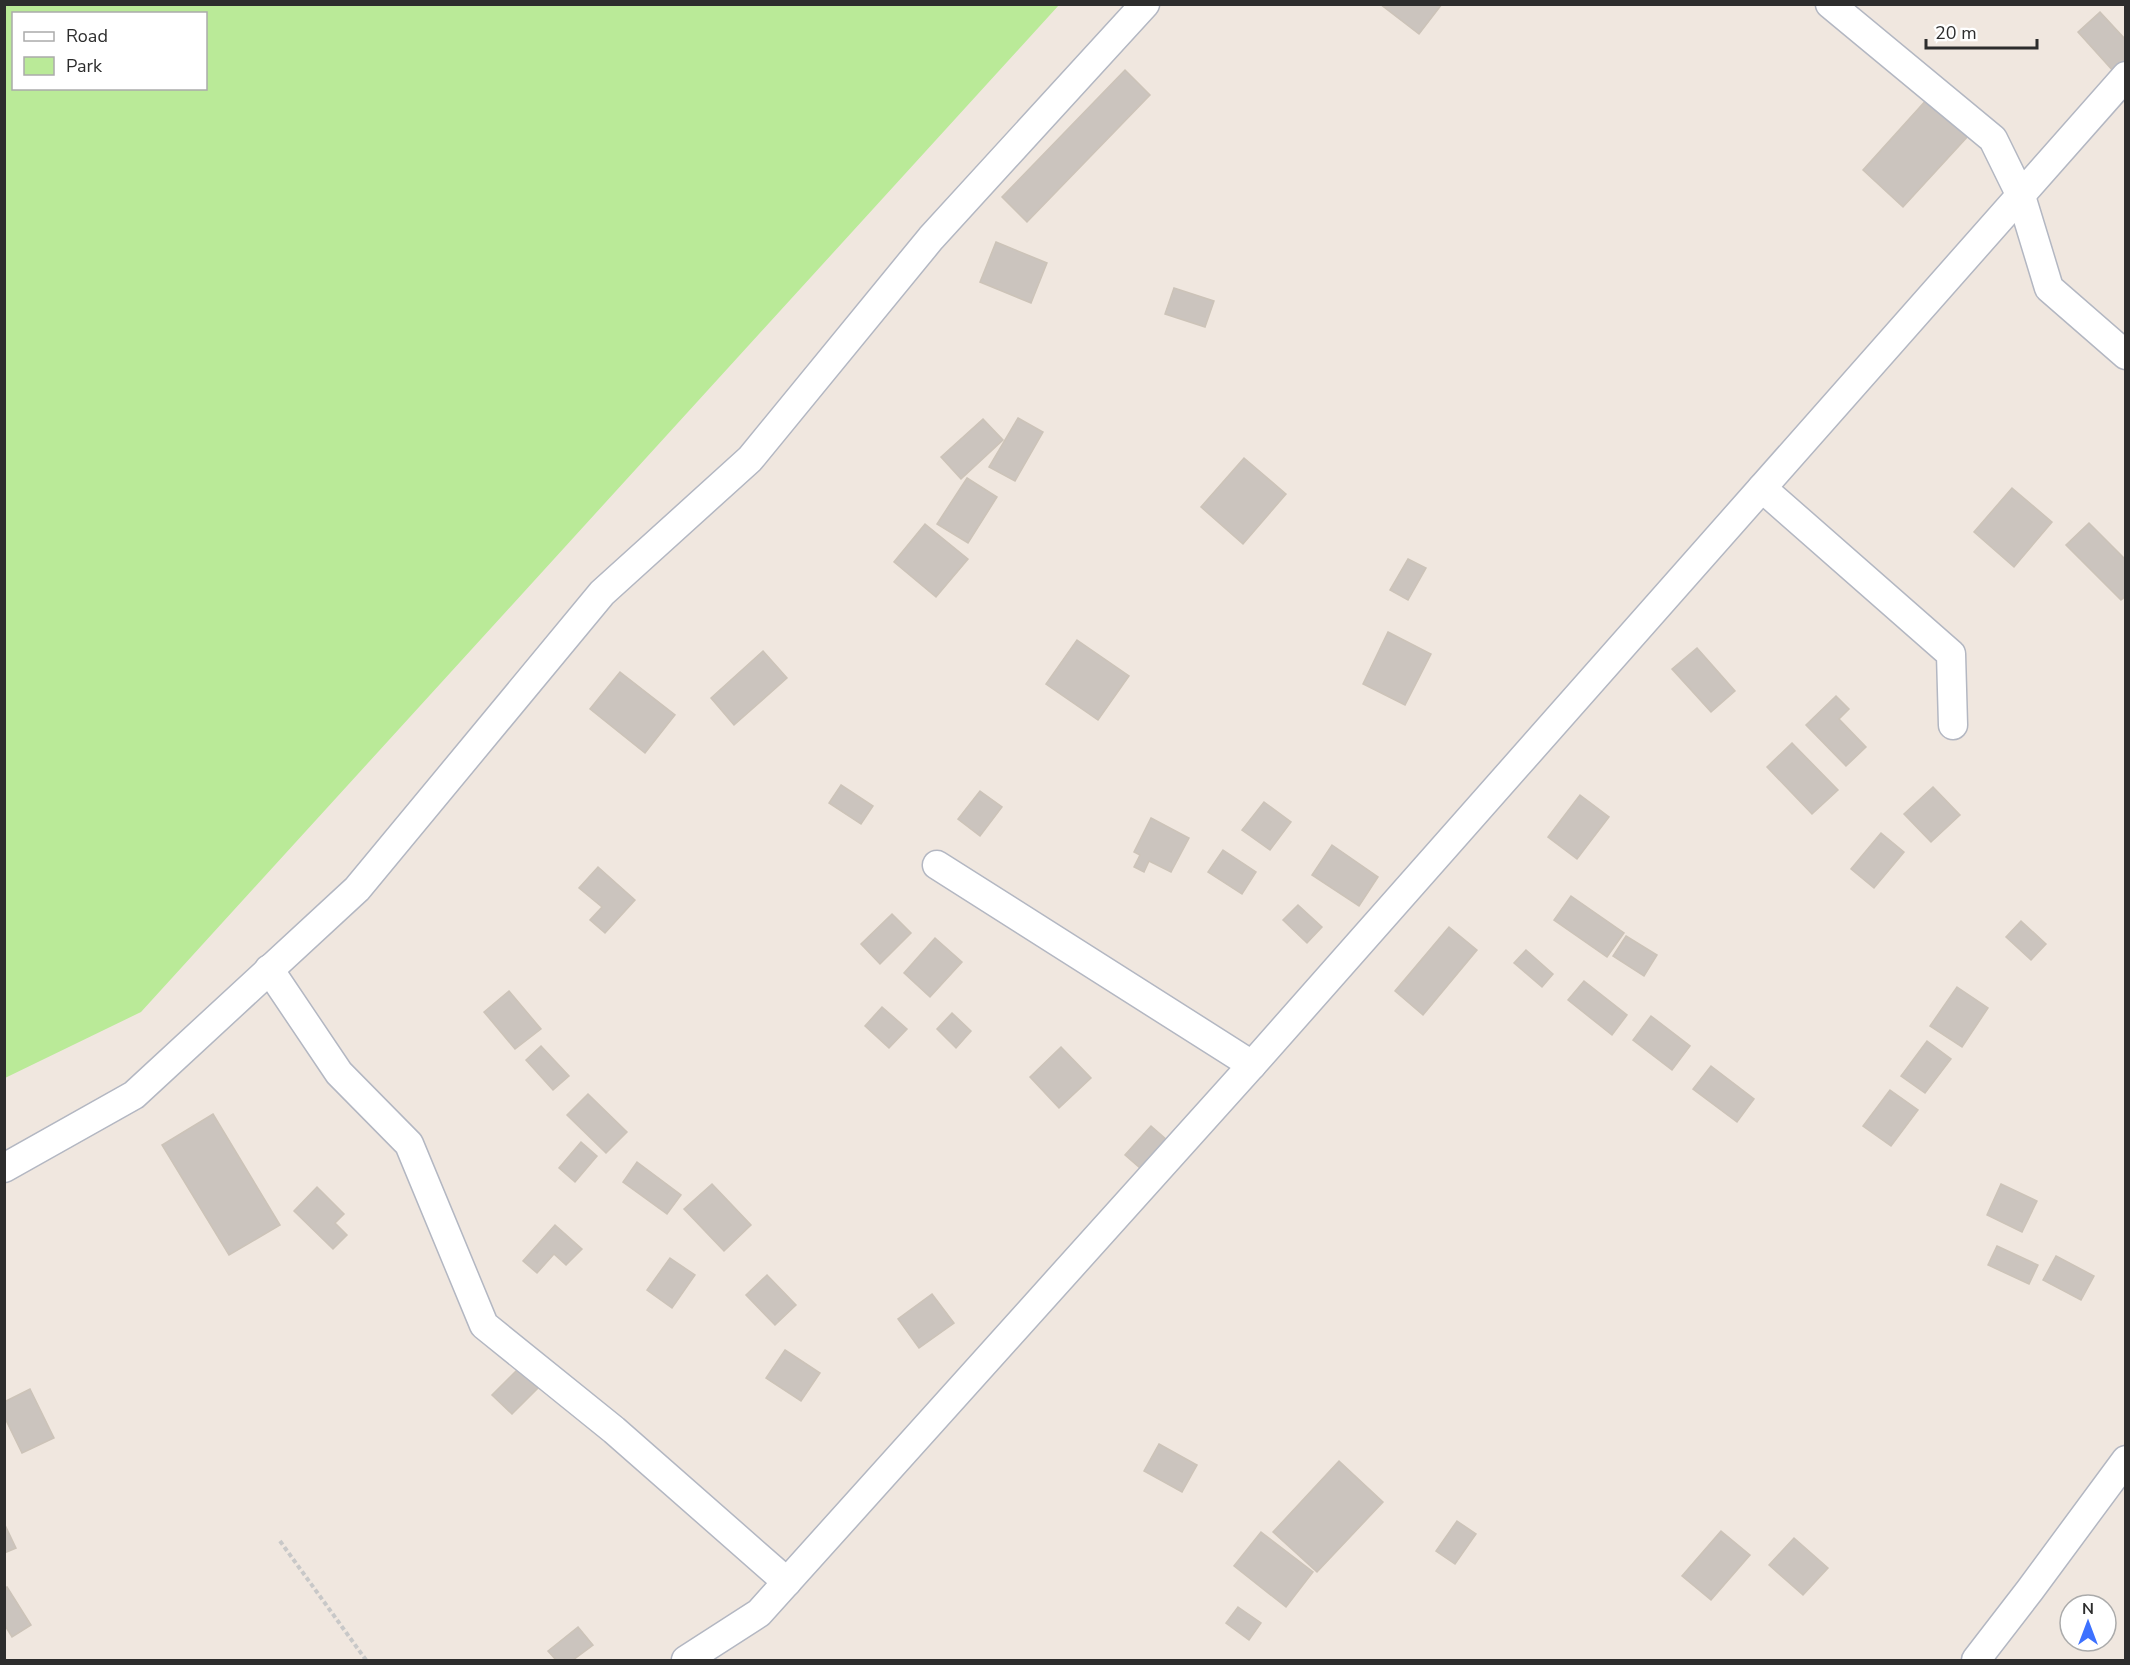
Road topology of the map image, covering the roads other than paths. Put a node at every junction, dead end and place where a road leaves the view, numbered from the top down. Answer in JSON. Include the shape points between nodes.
{"nodes":[{"id":1,"x":1145,"y":4,"type":"edge"},
{"id":2,"x":1830,"y":4,"type":"edge"},
{"id":3,"x":2126,"y":76,"type":"edge"},
{"id":4,"x":2021,"y":196,"type":"junction"},
{"id":5,"x":2126,"y":355,"type":"edge"},
{"id":6,"x":1762,"y":488,"type":"junction"},
{"id":7,"x":1953,"y":725,"type":"dead end"},
{"id":8,"x":937,"y":865,"type":"dead end"},
{"id":9,"x":269,"y":969,"type":"junction"},
{"id":10,"x":1252,"y":1065,"type":"junction"},
{"id":11,"x":4,"y":1168,"type":"edge"},
{"id":12,"x":2126,"y":1460,"type":"edge"},
{"id":13,"x":786,"y":1582,"type":"junction"},
{"id":14,"x":686,"y":1660,"type":"edge"},
{"id":15,"x":1976,"y":1660,"type":"edge"}],
"edges":[{"from":1,"to":9,"type":"street","via":[[931,238],[750,459],[602,593],[357,889]]},
{"from":2,"to":4,"type":"street","via":[[1993,139]]},
{"from":3,"to":4,"type":"street"},
{"from":4,"to":5,"type":"street","via":[[2049,288]]},
{"from":4,"to":6,"type":"street"},
{"from":6,"to":7,"type":"street","via":[[1951,654]]},
{"from":6,"to":10,"type":"street"},
{"from":8,"to":10,"type":"street"},
{"from":9,"to":11,"type":"street","via":[[134,1095]]},
{"from":9,"to":13,"type":"street","via":[[339,1072],[409,1144],[484,1325],[614,1430]]},
{"from":10,"to":13,"type":"street"},
{"from":12,"to":15,"type":"street"},
{"from":13,"to":14,"type":"street","via":[[759,1613]]}]}
